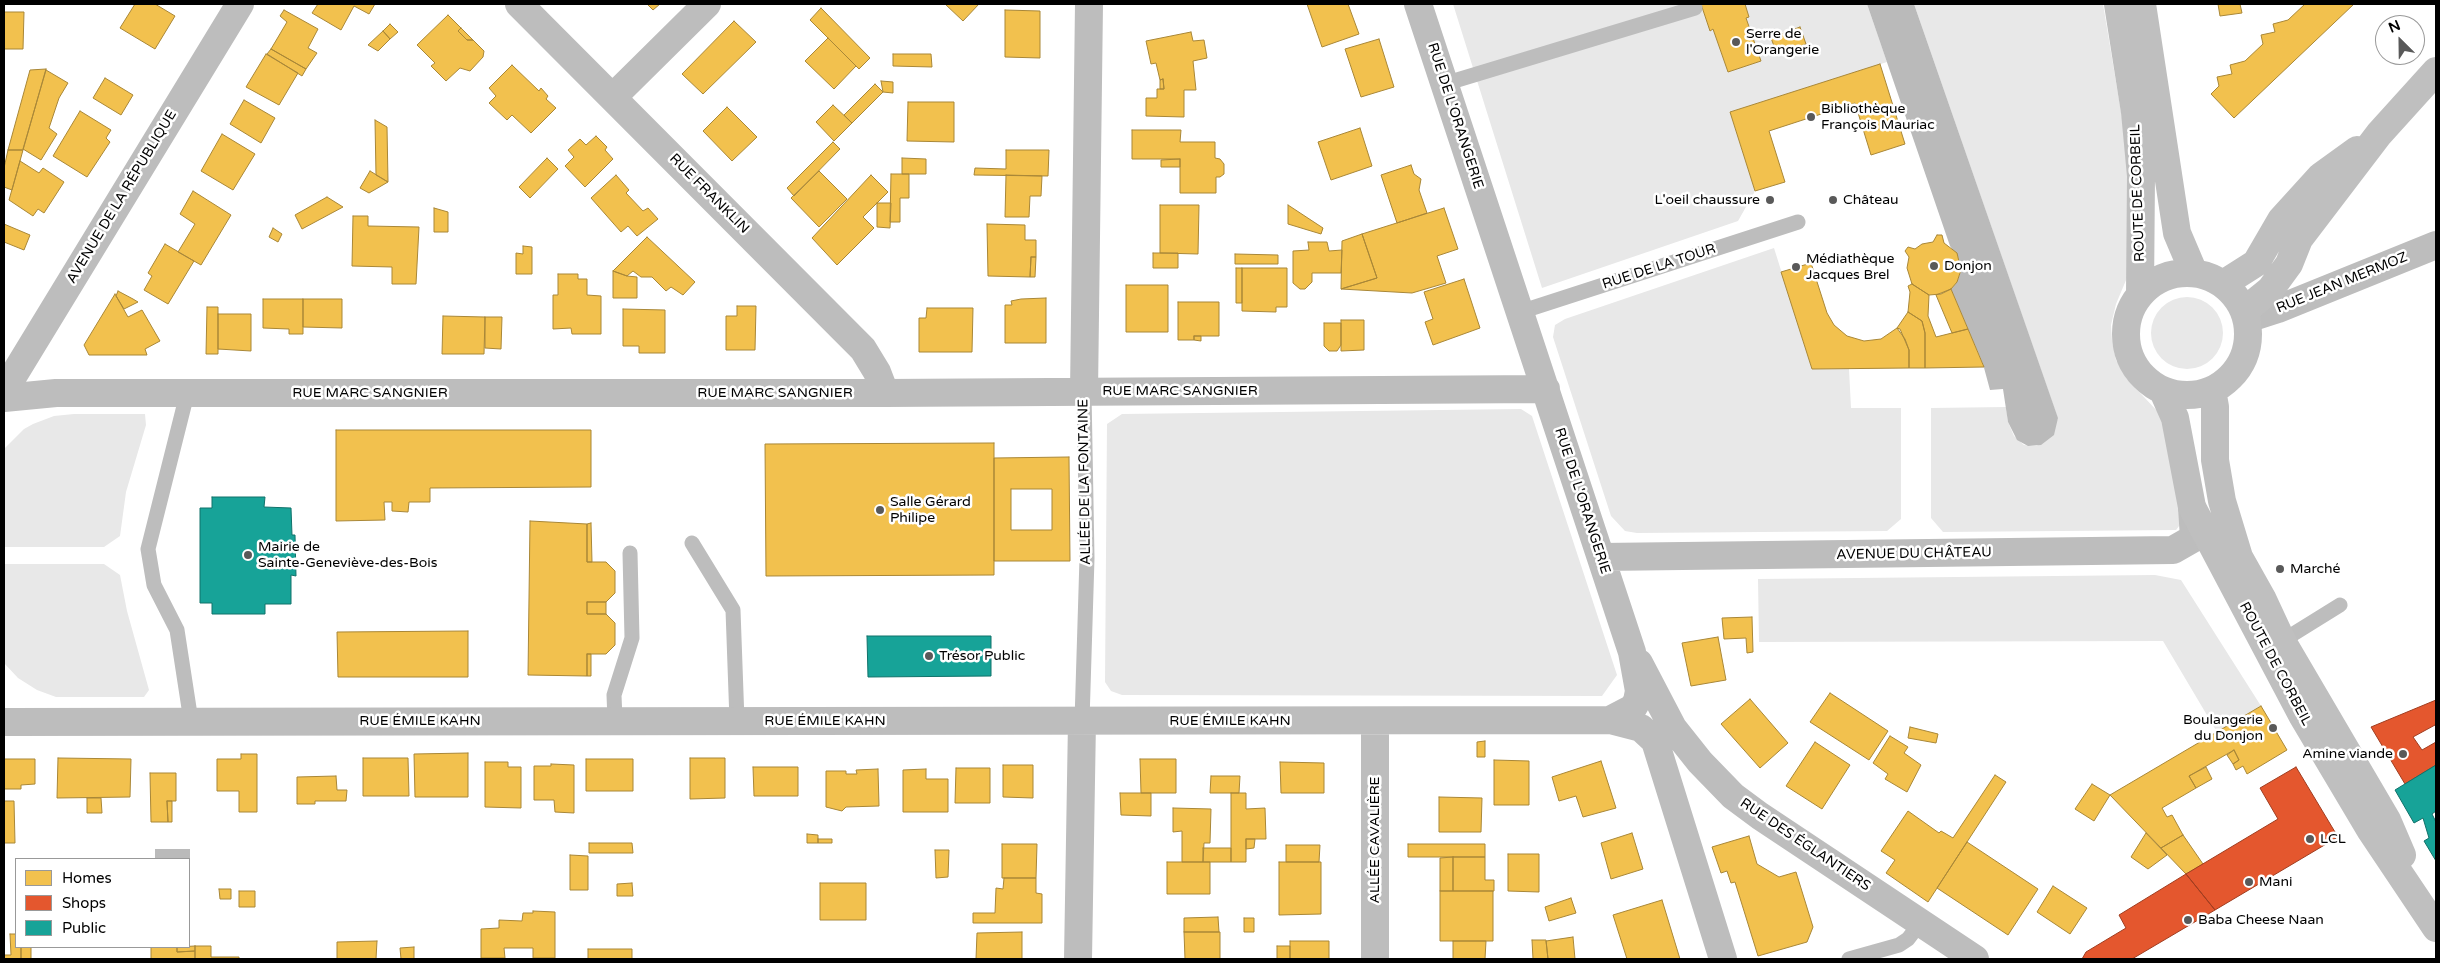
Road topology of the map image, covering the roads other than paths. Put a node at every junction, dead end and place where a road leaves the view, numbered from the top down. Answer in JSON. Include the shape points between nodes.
{"nodes":[{"id":1,"x":240,"y":4,"type":"edge"},
{"id":2,"x":519,"y":4,"type":"edge"},
{"id":3,"x":707,"y":4,"type":"edge"},
{"id":4,"x":1089,"y":4,"type":"edge"},
{"id":5,"x":1418,"y":4,"type":"edge"},
{"id":6,"x":2118,"y":4,"type":"edge"},
{"id":7,"x":2142,"y":4,"type":"edge"},
{"id":8,"x":1695,"y":8,"type":"dead end"},
{"id":9,"x":2436,"y":71,"type":"edge"},
{"id":10,"x":1444,"y":84,"type":"junction"},
{"id":11,"x":613,"y":97,"type":"junction"},
{"id":12,"x":2379,"y":134,"type":"junction"},
{"id":13,"x":1798,"y":222,"type":"dead end"},
{"id":14,"x":2436,"y":245,"type":"edge"},
{"id":15,"x":2194,"y":273,"type":"junction"},
{"id":16,"x":2223,"y":284,"type":"junction"},
{"id":17,"x":2140,"y":294,"type":"junction"},
{"id":18,"x":1520,"y":312,"type":"junction"},
{"id":19,"x":2246,"y":315,"type":"junction"},
{"id":20,"x":1546,"y":388,"type":"junction"},
{"id":21,"x":2212,"y":390,"type":"junction"},
{"id":22,"x":4,"y":391,"type":"edge"},
{"id":23,"x":2164,"y":391,"type":"junction"},
{"id":24,"x":1084,"y":392,"type":"junction"},
{"id":25,"x":885,"y":393,"type":"junction"},
{"id":26,"x":187,"y":394,"type":"junction"},
{"id":27,"x":4,"y":398,"type":"edge"},
{"id":28,"x":2192,"y":507,"type":"junction"},
{"id":29,"x":692,"y":544,"type":"dead end"},
{"id":30,"x":630,"y":553,"type":"dead end"},
{"id":31,"x":1601,"y":557,"type":"junction"},
{"id":32,"x":2340,"y":605,"type":"dead end"},
{"id":33,"x":2282,"y":641,"type":"junction"},
{"id":34,"x":1632,"y":652,"type":"junction"},
{"id":35,"x":4,"y":709,"type":"edge"},
{"id":36,"x":615,"y":720,"type":"junction"},
{"id":37,"x":1610,"y":720,"type":"junction"},
{"id":38,"x":191,"y":721,"type":"junction"},
{"id":39,"x":737,"y":721,"type":"junction"},
{"id":40,"x":1082,"y":721,"type":"junction"},
{"id":41,"x":1375,"y":721,"type":"junction"},
{"id":42,"x":4,"y":722,"type":"edge"},
{"id":43,"x":40,"y":722,"type":"junction"},
{"id":44,"x":1700,"y":762,"type":"junction"},
{"id":45,"x":1668,"y":782,"type":"junction"},
{"id":46,"x":2434,"y":920,"type":"edge"},
{"id":47,"x":1921,"y":922,"type":"junction"},
{"id":48,"x":1078,"y":959,"type":"edge"},
{"id":49,"x":1375,"y":959,"type":"edge"},
{"id":50,"x":1723,"y":959,"type":"edge"},
{"id":51,"x":1849,"y":959,"type":"edge"},
{"id":52,"x":1975,"y":959,"type":"edge"}],
"edges":[{"from":1,"to":22,"type":"street","name":"AVENUE DE LA RÉPUBLIQUE"},
{"from":2,"to":11,"type":"street","name":"RUE FRANKLIN"},
{"from":3,"to":11,"type":"street"},
{"from":4,"to":24,"type":"street","name":"ALLÉE DE LA FONTAINE"},
{"from":5,"to":10,"type":"street","name":"RUE DE L'ORANGERIE"},
{"from":6,"to":17,"type":"main road","name":"ROUTE DE CORBEIL","via":[[2135,112],[2141,176]]},
{"from":7,"to":15,"type":"main road","name":"ROUTE DE CORBEIL","via":[[2177,233]]},
{"from":8,"to":10,"type":"lane"},
{"from":9,"to":12,"type":"main road"},
{"from":10,"to":18,"type":"street","name":"RUE DE L'ORANGERIE"},
{"from":11,"to":25,"type":"street","name":"RUE FRANKLIN","via":[[863,348]]},
{"from":12,"to":16,"type":"main road","via":[[2321,176],[2281,220],[2256,263]]},
{"from":12,"to":19,"type":"main road","via":[[2299,239],[2289,264],[2270,290]]},
{"from":13,"to":18,"type":"lane","name":"RUE DE LA TOUR"},
{"from":14,"to":19,"type":"street","name":"RUE JEAN MERMOZ","via":[[2278,309]]},
{"from":15,"to":16,"type":"main road","via":[[2209,276]]},
{"from":15,"to":17,"type":"main road","via":[[2174,274],[2161,279]]},
{"from":16,"to":19,"type":"main road","via":[[2236,296]]},
{"from":17,"to":23,"type":"main road","via":[[2126,323],[2129,355],[2137,370]]},
{"from":18,"to":20,"type":"street","name":"RUE DE L'ORANGERIE"},
{"from":19,"to":21,"type":"main road","via":[[2248,341],[2242,362],[2230,379]]},
{"from":20,"to":24,"type":"street","name":"RUE MARC SANGNIER"},
{"from":20,"to":31,"type":"street","name":"RUE DE L'ORANGERIE"},
{"from":21,"to":23,"type":"main road","via":[[2196,395]]},
{"from":21,"to":33,"type":"main road","name":"ROUTE DE CORBEIL","via":[[2222,501],[2240,557]]},
{"from":23,"to":28,"type":"main road","name":"ROUTE DE CORBEIL","via":[[2175,418]]},
{"from":24,"to":25,"type":"street","name":"RUE MARC SANGNIER"},
{"from":24,"to":40,"type":"lane","name":"ALLÉE DE LA FONTAINE","via":[[1086,558]]},
{"from":25,"to":26,"type":"street","name":"RUE MARC SANGNIER"},
{"from":26,"to":27,"type":"street","name":"RUE MARC SANGNIER","via":[[56,393]]},
{"from":26,"to":38,"type":"lane","via":[[148,549],[154,585],[177,630]]},
{"from":28,"to":31,"type":"street","name":"AVENUE DU CHÂTEAU","via":[[2194,538],[2173,550]]},
{"from":28,"to":46,"type":"main road","name":"ROUTE DE CORBEIL","via":[[2302,715],[2371,831]]},
{"from":29,"to":39,"type":"lane","via":[[733,610]]},
{"from":30,"to":36,"type":"lane","via":[[632,638],[614,694]]},
{"from":31,"to":34,"type":"street","name":"RUE DE L'ORANGERIE"},
{"from":32,"to":33,"type":"lane"},
{"from":33,"to":46,"type":"main road","name":"ROUTE DE CORBEIL","via":[[2387,820]]},
{"from":34,"to":37,"type":"street","name":"RUE DE L'ORANGERIE","via":[[1639,690],[1637,701],[1633,708]]},
{"from":34,"to":44,"type":"street","name":"RUE DES ÉGLANTIERS","via":[[1674,728]]},
{"from":35,"to":43,"type":"street","name":"RUE ÉMILE KAHN"},
{"from":36,"to":38,"type":"street","name":"RUE ÉMILE KAHN"},
{"from":36,"to":39,"type":"street","name":"RUE ÉMILE KAHN"},
{"from":37,"to":41,"type":"street","name":"RUE ÉMILE KAHN"},
{"from":37,"to":45,"type":"street","via":[[1649,733],[1655,741]]},
{"from":38,"to":43,"type":"street","name":"RUE ÉMILE KAHN"},
{"from":39,"to":40,"type":"street","name":"RUE ÉMILE KAHN"},
{"from":40,"to":41,"type":"street","name":"RUE ÉMILE KAHN"},
{"from":40,"to":48,"type":"street","name":"ALLÉE DE LA FONTAINE"},
{"from":41,"to":49,"type":"street","name":"ALLÉE CAVALIÈRE"},
{"from":42,"to":43,"type":"street","name":"RUE ÉMILE KAHN"},
{"from":44,"to":45,"type":"street"},
{"from":44,"to":47,"type":"street","name":"RUE DES ÉGLANTIERS","via":[[1733,796],[1760,816]]},
{"from":45,"to":50,"type":"street"},
{"from":47,"to":51,"type":"lane","via":[[1899,945]]},
{"from":47,"to":52,"type":"street","name":"RUE DES ÉGLANTIERS"}]}
